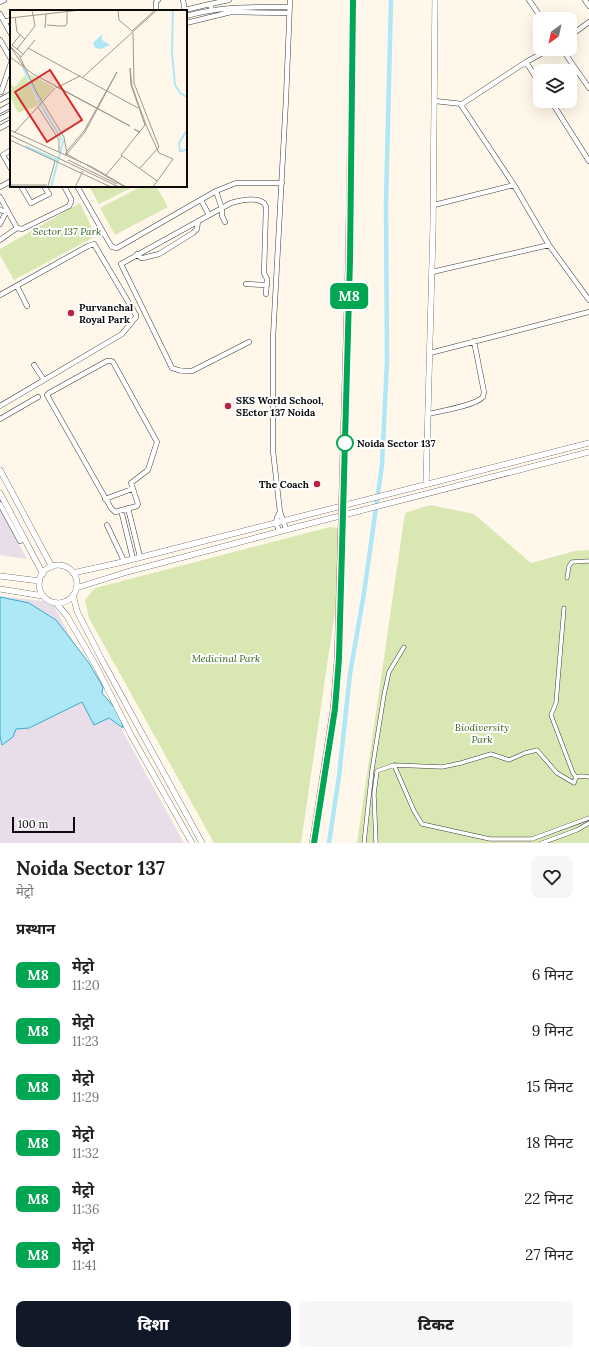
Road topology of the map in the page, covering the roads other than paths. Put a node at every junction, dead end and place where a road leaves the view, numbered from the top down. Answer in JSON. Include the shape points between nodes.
{"nodes":[{"id":1,"x":4,"y":0,"type":"edge"},
{"id":2,"x":158,"y":0,"type":"edge"},
{"id":3,"x":183,"y":0,"type":"edge"},
{"id":4,"x":229,"y":0,"type":"edge"},
{"id":5,"x":290,"y":0,"type":"edge"},
{"id":6,"x":436,"y":0,"type":"edge"},
{"id":7,"x":529,"y":0,"type":"edge"},
{"id":8,"x":585,"y":0,"type":"edge"},
{"id":9,"x":0,"y":2,"type":"edge"},
{"id":10,"x":210,"y":4,"type":"junction"},
{"id":11,"x":589,"y":6,"type":"edge"},
{"id":12,"x":290,"y":7,"type":"junction"},
{"id":13,"x":156,"y":10,"type":"edge"},
{"id":14,"x":185,"y":10,"type":"edge"},
{"id":15,"x":212,"y":10,"type":"junction"},
{"id":16,"x":537,"y":12,"type":"edge"},
{"id":17,"x":289,"y":13,"type":"junction"},
{"id":18,"x":0,"y":14,"type":"edge"},
{"id":19,"x":187,"y":19,"type":"edge"},
{"id":20,"x":187,"y":19,"type":"edge"},
{"id":21,"x":10,"y":20,"type":"edge"},
{"id":22,"x":4,"y":22,"type":"junction"},
{"id":23,"x":589,"y":22,"type":"edge"},
{"id":24,"x":577,"y":31,"type":"edge"},
{"id":25,"x":10,"y":32,"type":"edge"},
{"id":26,"x":1,"y":42,"type":"edge"},
{"id":27,"x":537,"y":56,"type":"edge"},
{"id":28,"x":567,"y":56,"type":"edge"},
{"id":29,"x":10,"y":57,"type":"edge"},
{"id":30,"x":526,"y":62,"type":"junction"},
{"id":31,"x":10,"y":66,"type":"edge"},
{"id":32,"x":533,"y":73,"type":"edge"},
{"id":33,"x":589,"y":88,"type":"edge"},
{"id":34,"x":1,"y":92,"type":"dead end"},
{"id":35,"x":10,"y":95,"type":"edge"},
{"id":36,"x":0,"y":100,"type":"edge"},
{"id":37,"x":435,"y":101,"type":"junction"},
{"id":38,"x":461,"y":105,"type":"junction"},
{"id":39,"x":10,"y":106,"type":"edge"},
{"id":40,"x":555,"y":108,"type":"edge"},
{"id":41,"x":0,"y":111,"type":"edge"},
{"id":42,"x":10,"y":114,"type":"edge"},
{"id":43,"x":0,"y":119,"type":"edge"},
{"id":44,"x":10,"y":123,"type":"edge"},
{"id":45,"x":0,"y":128,"type":"edge"},
{"id":46,"x":10,"y":151,"type":"edge"},
{"id":47,"x":589,"y":161,"type":"edge"},
{"id":48,"x":10,"y":168,"type":"edge"},
{"id":49,"x":10,"y":182,"type":"edge"},
{"id":50,"x":282,"y":182,"type":"junction"},
{"id":51,"x":514,"y":185,"type":"junction"},
{"id":52,"x":0,"y":187,"type":"edge"},
{"id":53,"x":22,"y":187,"type":"edge"},
{"id":54,"x":44,"y":187,"type":"edge"},
{"id":55,"x":65,"y":187,"type":"edge"},
{"id":56,"x":79,"y":187,"type":"edge"},
{"id":57,"x":216,"y":192,"type":"junction"},
{"id":58,"x":0,"y":197,"type":"edge"},
{"id":59,"x":201,"y":200,"type":"junction"},
{"id":60,"x":434,"y":205,"type":"junction"},
{"id":61,"x":222,"y":209,"type":"junction"},
{"id":62,"x":0,"y":210,"type":"edge"},
{"id":63,"x":6,"y":211,"type":"junction"},
{"id":64,"x":209,"y":215,"type":"junction"},
{"id":65,"x":198,"y":220,"type":"junction"},
{"id":66,"x":224,"y":222,"type":"dead end"},
{"id":67,"x":0,"y":224,"type":"edge"},
{"id":68,"x":17,"y":228,"type":"junction"},
{"id":69,"x":0,"y":240,"type":"edge"},
{"id":70,"x":549,"y":245,"type":"junction"},
{"id":71,"x":137,"y":254,"type":"junction"},
{"id":72,"x":432,"y":272,"type":"junction"},
{"id":73,"x":267,"y":282,"type":"junction"},
{"id":74,"x":276,"y":282,"type":"junction"},
{"id":75,"x":246,"y":284,"type":"dead end"},
{"id":76,"x":17,"y":286,"type":"junction"},
{"id":77,"x":266,"y":294,"type":"dead end"},
{"id":78,"x":0,"y":296,"type":"edge"},
{"id":79,"x":589,"y":300,"type":"edge"},
{"id":80,"x":27,"y":306,"type":"dead end"},
{"id":81,"x":589,"y":312,"type":"edge"},
{"id":82,"x":474,"y":341,"type":"junction"},
{"id":83,"x":249,"y":342,"type":"dead end"},
{"id":84,"x":430,"y":353,"type":"junction"},
{"id":85,"x":34,"y":365,"type":"dead end"},
{"id":86,"x":44,"y":380,"type":"junction"},
{"id":87,"x":38,"y":397,"type":"dead end"},
{"id":88,"x":0,"y":406,"type":"edge"},
{"id":89,"x":428,"y":414,"type":"junction"},
{"id":90,"x":0,"y":419,"type":"edge"},
{"id":91,"x":589,"y":443,"type":"edge"},
{"id":92,"x":589,"y":452,"type":"edge"},
{"id":93,"x":0,"y":470,"type":"edge"},
{"id":94,"x":426,"y":484,"type":"junction"},
{"id":95,"x":132,"y":489,"type":"junction"},
{"id":96,"x":0,"y":493,"type":"edge"},
{"id":97,"x":105,"y":499,"type":"junction"},
{"id":98,"x":0,"y":504,"type":"edge"},
{"id":99,"x":128,"y":508,"type":"junction"},
{"id":100,"x":121,"y":510,"type":"junction"},
{"id":101,"x":280,"y":512,"type":"junction"},
{"id":102,"x":284,"y":520,"type":"junction"},
{"id":103,"x":276,"y":522,"type":"junction"},
{"id":104,"x":108,"y":525,"type":"dead end"},
{"id":105,"x":286,"y":530,"type":"junction"},
{"id":106,"x":279,"y":531,"type":"junction"},
{"id":107,"x":24,"y":539,"type":"junction"},
{"id":108,"x":140,"y":557,"type":"junction"},
{"id":109,"x":133,"y":559,"type":"junction"},
{"id":110,"x":589,"y":561,"type":"edge"},
{"id":111,"x":124,"y":562,"type":"junction"},
{"id":112,"x":52,"y":567,"type":"junction"},
{"id":113,"x":73,"y":573,"type":"junction"},
{"id":114,"x":43,"y":574,"type":"junction"},
{"id":115,"x":0,"y":576,"type":"edge"},
{"id":116,"x":567,"y":578,"type":"dead end"},
{"id":117,"x":40,"y":581,"type":"junction"},
{"id":118,"x":76,"y":588,"type":"junction"},
{"id":119,"x":0,"y":589,"type":"edge"},
{"id":120,"x":73,"y":595,"type":"junction"},
{"id":121,"x":43,"y":596,"type":"junction"},
{"id":122,"x":56,"y":603,"type":"junction"},
{"id":123,"x":564,"y":608,"type":"dead end"},
{"id":124,"x":404,"y":647,"type":"dead end"},
{"id":125,"x":394,"y":765,"type":"junction"},
{"id":126,"x":576,"y":777,"type":"junction"},
{"id":127,"x":589,"y":778,"type":"edge"},
{"id":128,"x":589,"y":818,"type":"edge"},
{"id":129,"x":589,"y":823,"type":"edge"},
{"id":130,"x":192,"y":843,"type":"edge"},
{"id":131,"x":202,"y":843,"type":"edge"},
{"id":132,"x":364,"y":843,"type":"edge"},
{"id":133,"x":376,"y":843,"type":"edge"},
{"id":134,"x":542,"y":843,"type":"edge"}],
"edges":[{"from":1,"to":9,"type":"street"},
{"from":2,"to":13,"type":"street"},
{"from":3,"to":14,"type":"street"},
{"from":4,"to":10,"type":"street"},
{"from":5,"to":12,"type":"street"},
{"from":6,"to":37,"type":"street"},
{"from":7,"to":16,"type":"street"},
{"from":8,"to":11,"type":"street"},
{"from":10,"to":14,"type":"street"},
{"from":10,"to":15,"type":"street"},
{"from":12,"to":15,"type":"street"},
{"from":12,"to":17,"type":"street"},
{"from":15,"to":19,"type":"street"},
{"from":17,"to":20,"type":"street","via":[[231,12]]},
{"from":17,"to":50,"type":"street"},
{"from":18,"to":22,"type":"street"},
{"from":21,"to":22,"type":"street"},
{"from":22,"to":25,"type":"street"},
{"from":23,"to":24,"type":"street"},
{"from":26,"to":29,"type":"street"},
{"from":27,"to":30,"type":"street"},
{"from":28,"to":33,"type":"street"},
{"from":30,"to":32,"type":"street"},
{"from":30,"to":38,"type":"street"},
{"from":31,"to":34,"type":"street"},
{"from":35,"to":36,"type":"street"},
{"from":37,"to":38,"type":"street"},
{"from":37,"to":60,"type":"street"},
{"from":38,"to":51,"type":"street"},
{"from":39,"to":41,"type":"street"},
{"from":40,"to":47,"type":"street"},
{"from":42,"to":43,"type":"street"},
{"from":44,"to":45,"type":"street"},
{"from":46,"to":48,"type":"street","via":[[2,155]]},
{"from":49,"to":52,"type":"street"},
{"from":50,"to":57,"type":"street","via":[[236,183]]},
{"from":50,"to":74,"type":"street"},
{"from":51,"to":60,"type":"street"},
{"from":51,"to":70,"type":"street"},
{"from":53,"to":54,"type":"street","via":[[31,203],[48,194]]},
{"from":55,"to":68,"type":"street","via":[[71,199],[69,206],[22,229]]},
{"from":56,"to":59,"type":"street","via":[[110,244],[115,248]]},
{"from":57,"to":59,"type":"street"},
{"from":57,"to":61,"type":"street"},
{"from":58,"to":63,"type":"street"},
{"from":59,"to":64,"type":"street"},
{"from":60,"to":72,"type":"street"},
{"from":61,"to":64,"type":"street"},
{"from":61,"to":66,"type":"street"},
{"from":61,"to":73,"type":"street","via":[[242,200],[259,200],[264,203],[264,273]]},
{"from":62,"to":63,"type":"street"},
{"from":63,"to":67,"type":"street"},
{"from":63,"to":68,"type":"street"},
{"from":64,"to":65,"type":"street"},
{"from":65,"to":71,"type":"street"},
{"from":65,"to":71,"type":"street","via":[[193,233],[159,254],[143,258]]},
{"from":68,"to":69,"type":"street"},
{"from":70,"to":72,"type":"street"},
{"from":70,"to":79,"type":"street"},
{"from":71,"to":83,"type":"street","via":[[122,264],[172,368],[178,371],[192,371]]},
{"from":72,"to":84,"type":"street"},
{"from":73,"to":74,"type":"street"},
{"from":73,"to":75,"type":"street"},
{"from":73,"to":77,"type":"street"},
{"from":74,"to":101,"type":"street","via":[[273,338],[273,451]]},
{"from":76,"to":78,"type":"street"},
{"from":76,"to":80,"type":"street"},
{"from":76,"to":86,"type":"street","via":[[94,244],[136,315],[135,320],[122,334]]},
{"from":81,"to":82,"type":"street"},
{"from":82,"to":84,"type":"street"},
{"from":82,"to":89,"type":"street","via":[[483,397],[464,405]]},
{"from":84,"to":89,"type":"street"},
{"from":85,"to":86,"type":"street"},
{"from":86,"to":88,"type":"street"},
{"from":87,"to":90,"type":"street"},
{"from":89,"to":94,"type":"street"},
{"from":91,"to":94,"type":"street"},
{"from":92,"to":105,"type":"street"},
{"from":93,"to":112,"type":"street"},
{"from":94,"to":102,"type":"street"},
{"from":95,"to":97,"type":"street"},
{"from":95,"to":97,"type":"street","via":[[131,483],[149,468],[157,442],[111,360],[47,394]]},
{"from":95,"to":99,"type":"street","via":[[138,504]]},
{"from":96,"to":107,"type":"street"},
{"from":97,"to":100,"type":"street","via":[[113,511]]},
{"from":98,"to":107,"type":"street","via":[[20,541]]},
{"from":99,"to":100,"type":"street"},
{"from":99,"to":108,"type":"street"},
{"from":100,"to":109,"type":"street"},
{"from":101,"to":102,"type":"street"},
{"from":101,"to":103,"type":"street"},
{"from":102,"to":103,"type":"street"},
{"from":102,"to":105,"type":"street"},
{"from":103,"to":106,"type":"street"},
{"from":103,"to":108,"type":"street"},
{"from":104,"to":111,"type":"street"},
{"from":105,"to":106,"type":"street"},
{"from":106,"to":118,"type":"street"},
{"from":107,"to":114,"type":"street"},
{"from":108,"to":109,"type":"street"},
{"from":109,"to":111,"type":"street"},
{"from":110,"to":116,"type":"street","via":[[572,562]]},
{"from":111,"to":113,"type":"street"},
{"from":112,"to":113,"type":"street","via":[[63,566]]},
{"from":112,"to":114,"type":"street"},
{"from":113,"to":118,"type":"street"},
{"from":114,"to":117,"type":"street"},
{"from":115,"to":117,"type":"street"},
{"from":117,"to":121,"type":"street"},
{"from":118,"to":120,"type":"street"},
{"from":119,"to":121,"type":"street"},
{"from":120,"to":122,"type":"street","via":[[64,602]]},
{"from":120,"to":131,"type":"street","via":[[77,612]]},
{"from":121,"to":122,"type":"street"},
{"from":122,"to":130,"type":"street","via":[[67,616],[96,666],[131,735]]},
{"from":123,"to":126,"type":"street","via":[[556,703],[551,715]]},
{"from":124,"to":132,"type":"street","via":[[389,672],[384,695]]},
{"from":125,"to":126,"type":"street","via":[[442,767],[491,754],[509,760],[537,750],[559,775],[572,783]]},
{"from":125,"to":128,"type":"street","via":[[422,824],[490,839],[532,839]]},
{"from":125,"to":133,"type":"street","via":[[377,771],[374,794]]},
{"from":126,"to":127,"type":"street"},
{"from":129,"to":134,"type":"street"}]}
